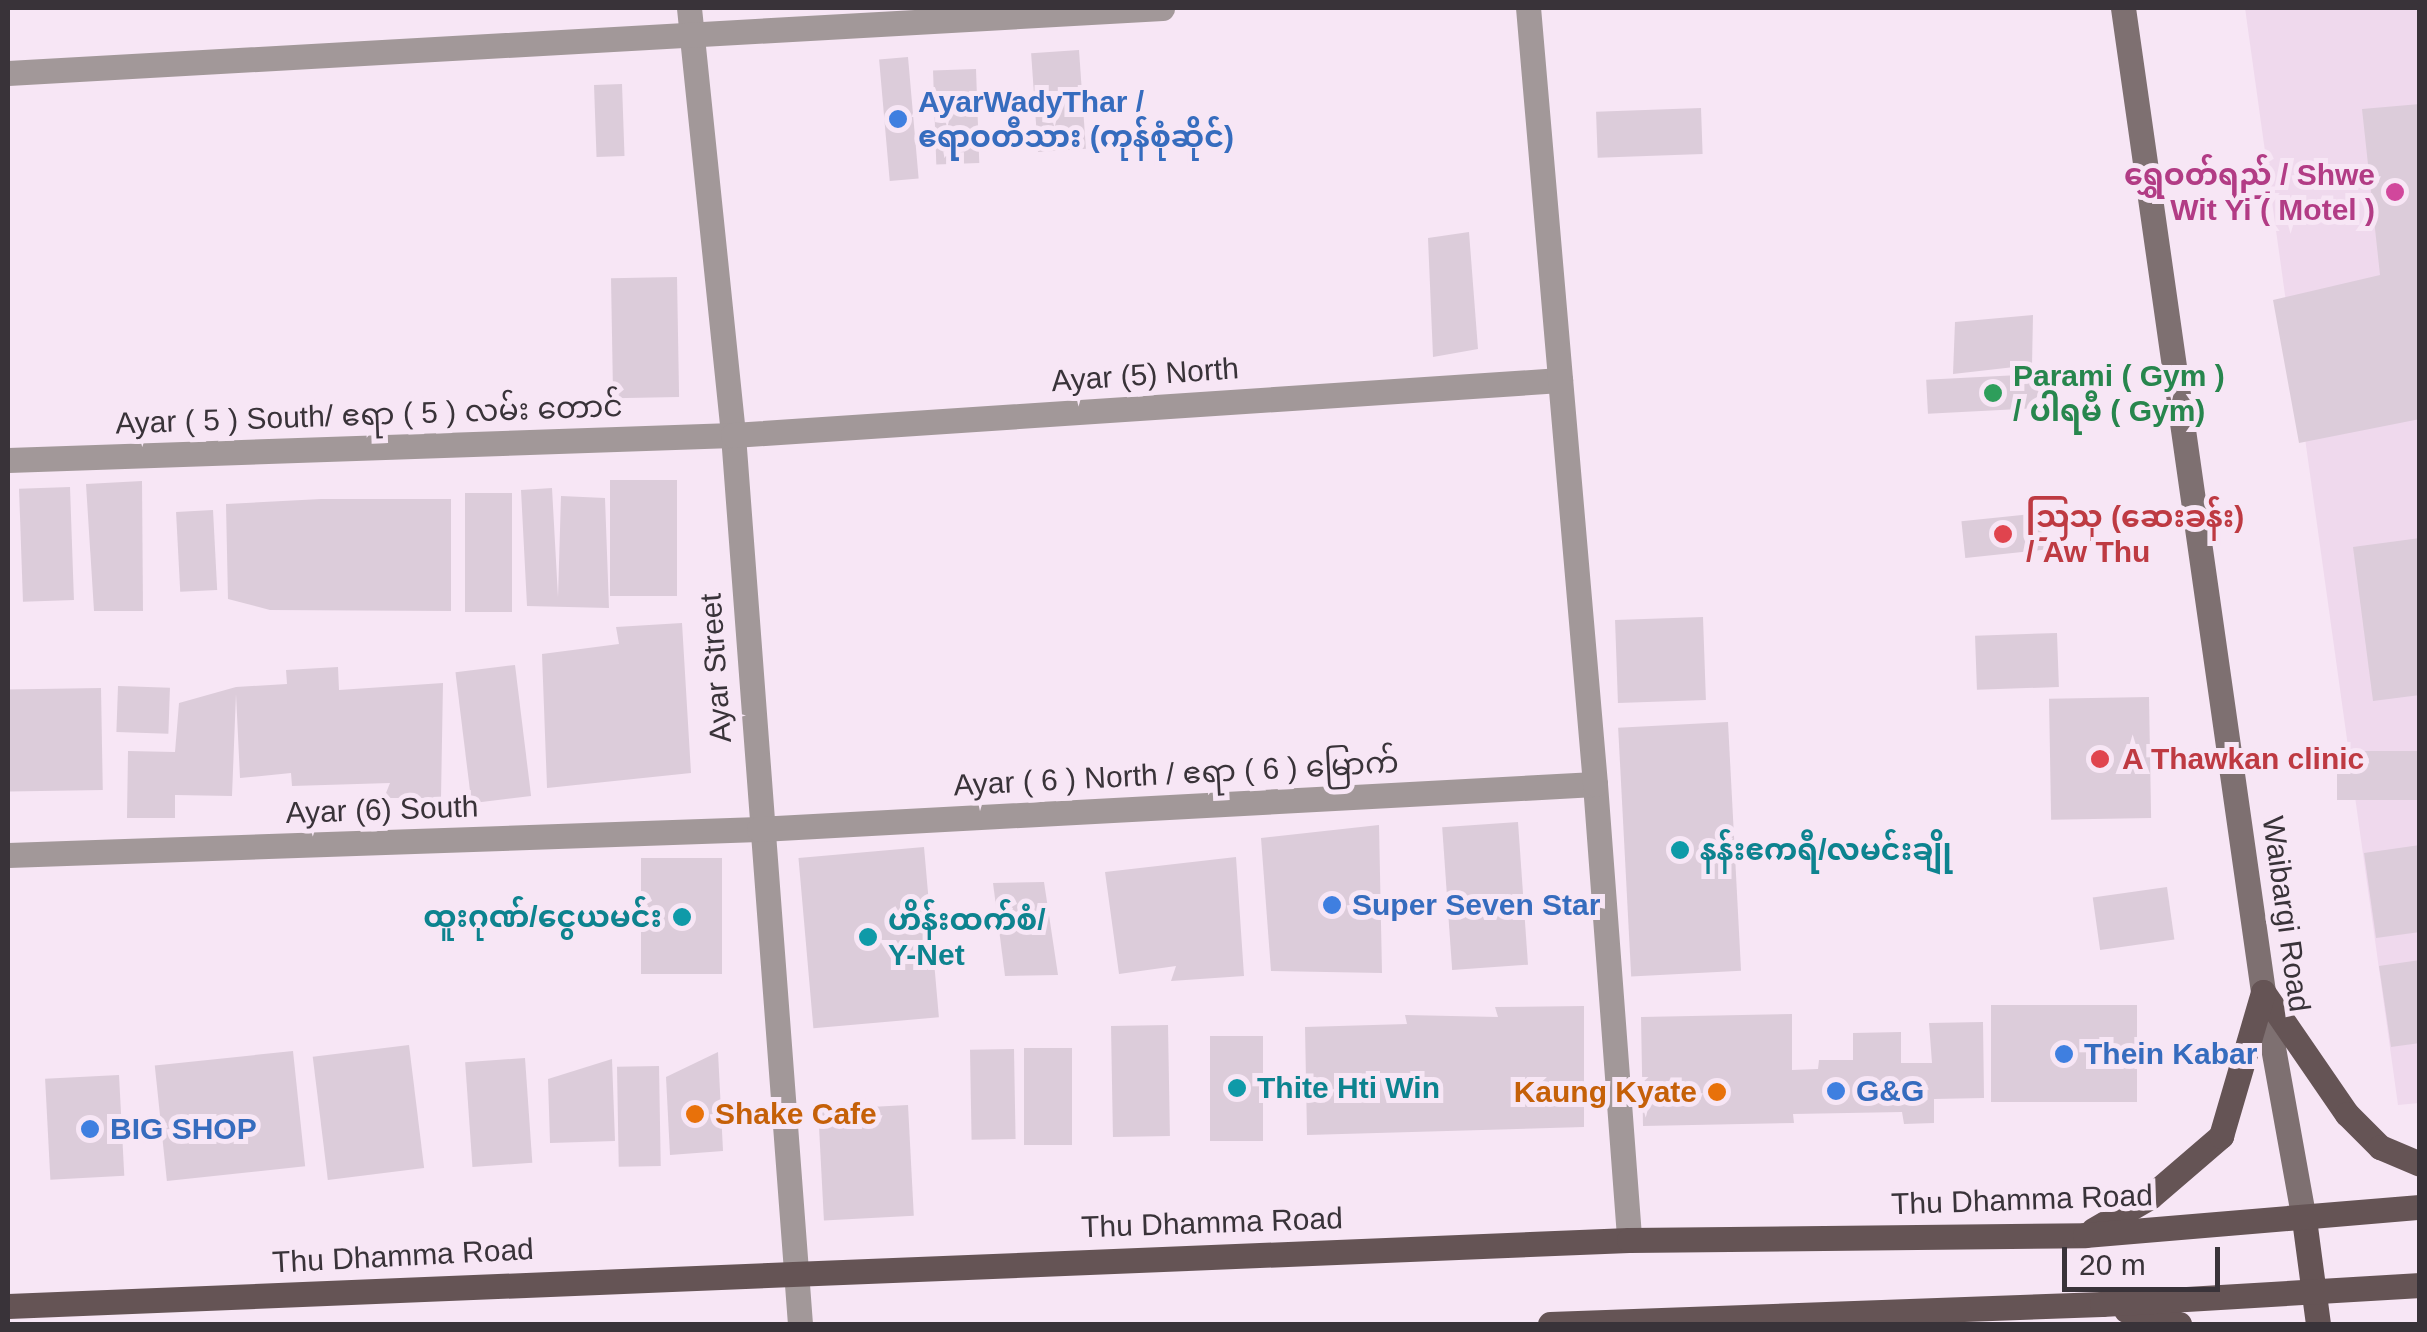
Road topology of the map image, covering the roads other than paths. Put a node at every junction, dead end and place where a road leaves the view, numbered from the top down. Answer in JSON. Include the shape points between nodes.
{"nodes":[{"id":1,"x":1162,"y":8,"type":"edge"},
{"id":2,"x":1528,"y":8,"type":"edge"},
{"id":3,"x":2122,"y":8,"type":"edge"},
{"id":4,"x":691,"y":20,"type":"edge"},
{"id":5,"x":8,"y":73,"type":"edge"},
{"id":6,"x":1560,"y":380,"type":"junction"},
{"id":7,"x":733,"y":435,"type":"junction"},
{"id":8,"x":8,"y":460,"type":"edge"},
{"id":9,"x":1596,"y":784,"type":"junction"},
{"id":10,"x":759,"y":829,"type":"junction"},
{"id":11,"x":8,"y":855,"type":"edge"},
{"id":12,"x":2263,"y":992,"type":"junction"},
{"id":13,"x":2420,"y":1164,"type":"edge"},
{"id":14,"x":2420,"y":1207,"type":"edge"},
{"id":15,"x":2304,"y":1218,"type":"junction"},
{"id":16,"x":2085,"y":1235,"type":"junction"},
{"id":17,"x":1629,"y":1240,"type":"junction"},
{"id":18,"x":795,"y":1271,"type":"junction"},
{"id":19,"x":2420,"y":1285,"type":"edge"},
{"id":20,"x":2314,"y":1294,"type":"junction"},
{"id":21,"x":2102,"y":1304,"type":"junction"},
{"id":22,"x":8,"y":1306,"type":"edge"},
{"id":23,"x":800,"y":1324,"type":"edge"},
{"id":24,"x":1550,"y":1324,"type":"edge"},
{"id":25,"x":2179,"y":1324,"type":"edge"},
{"id":26,"x":2318,"y":1324,"type":"edge"}],
"edges":[{"from":1,"to":4,"type":"street"},
{"from":2,"to":6,"type":"street"},
{"from":3,"to":12,"type":"street","name":"Waibargi Road"},
{"from":4,"to":5,"type":"street"},
{"from":4,"to":7,"type":"street","name":"Ayar Street"},
{"from":6,"to":7,"type":"street","name":"Ayar (5) North"},
{"from":6,"to":9,"type":"street"},
{"from":7,"to":8,"type":"street","name":"Ayar ( 5 ) South/ ဧရာ ( 5 ) လမ်း တောင်"},
{"from":7,"to":10,"type":"street","name":"Ayar Street"},
{"from":9,"to":10,"type":"street","name":"Ayar ( 6 ) North / ဧရာ ( 6 ) မြောက်"},
{"from":9,"to":17,"type":"street"},
{"from":10,"to":11,"type":"street","name":"Ayar (6) South"},
{"from":10,"to":18,"type":"street","name":"Ayar Street"},
{"from":12,"to":13,"type":"main road","via":[[2347,1114],[2380,1147]]},
{"from":12,"to":15,"type":"street","name":"Waibargi Road"},
{"from":12,"to":16,"type":"main road","via":[[2221,1136],[2150,1197]]},
{"from":14,"to":15,"type":"main road","name":"Thu Dhamma Road"},
{"from":15,"to":16,"type":"main road","name":"Thu Dhamma Road"},
{"from":15,"to":20,"type":"main road","name":"Waibargi Road"},
{"from":16,"to":17,"type":"main road","name":"Thu Dhamma Road"},
{"from":17,"to":18,"type":"main road","name":"Thu Dhamma Road"},
{"from":18,"to":22,"type":"main road","name":"Thu Dhamma Road"},
{"from":18,"to":23,"type":"street","name":"Ayar Street"},
{"from":19,"to":20,"type":"main road"},
{"from":20,"to":21,"type":"main road"},
{"from":20,"to":26,"type":"main road","name":"Waibargi Road"},
{"from":21,"to":24,"type":"main road"},
{"from":21,"to":25,"type":"main road"}]}
